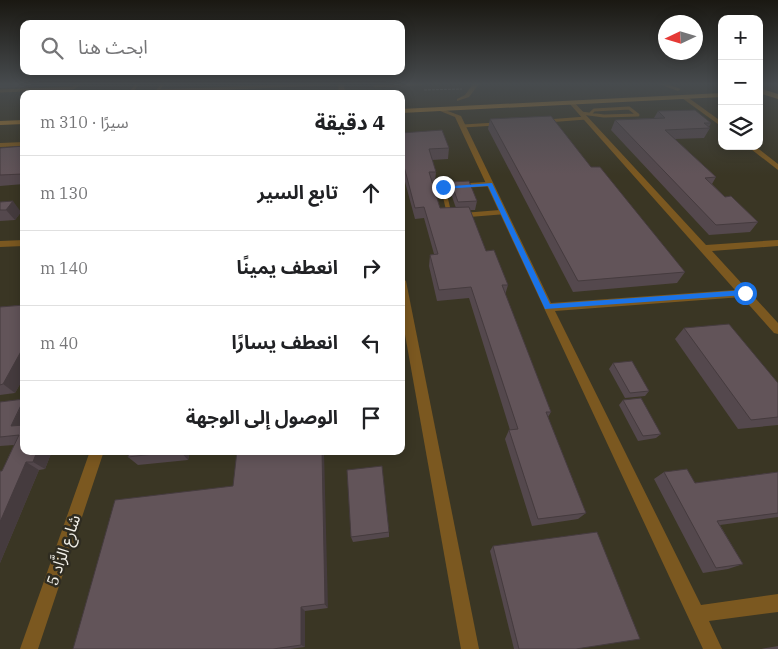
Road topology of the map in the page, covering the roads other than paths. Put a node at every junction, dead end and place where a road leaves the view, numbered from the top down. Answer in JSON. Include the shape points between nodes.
{"nodes":[{"id":1,"x":448,"y":114,"type":"edge"},
{"id":2,"x":462,"y":114,"type":"edge"},
{"id":3,"x":637,"y":114,"type":"edge"},
{"id":4,"x":707,"y":114,"type":"edge"},
{"id":5,"x":586,"y":115,"type":"junction"},
{"id":6,"x":461,"y":121,"type":"junction"},
{"id":7,"x":539,"y":121,"type":"edge"},
{"id":8,"x":20,"y":122,"type":"edge"},
{"id":9,"x":718,"y":122,"type":"edge"},
{"id":10,"x":0,"y":123,"type":"edge"},
{"id":11,"x":501,"y":123,"type":"edge"},
{"id":12,"x":20,"y":130,"type":"edge"},
{"id":13,"x":0,"y":131,"type":"edge"},
{"id":14,"x":20,"y":144,"type":"edge"},
{"id":15,"x":0,"y":146,"type":"edge"},
{"id":16,"x":755,"y":150,"type":"edge"},
{"id":17,"x":778,"y":168,"type":"edge"},
{"id":18,"x":490,"y":184,"type":"junction"},
{"id":19,"x":503,"y":212,"type":"junction"},
{"id":20,"x":20,"y":242,"type":"edge"},
{"id":21,"x":778,"y":243,"type":"edge"},
{"id":22,"x":0,"y":244,"type":"edge"},
{"id":23,"x":704,"y":248,"type":"junction"},
{"id":24,"x":745,"y":293,"type":"junction"},
{"id":25,"x":405,"y":302,"type":"edge"},
{"id":26,"x":548,"y":307,"type":"junction"},
{"id":27,"x":778,"y":330,"type":"edge"},
{"id":28,"x":96,"y":455,"type":"edge"},
{"id":29,"x":778,"y":603,"type":"edge"},
{"id":30,"x":697,"y":614,"type":"junction"},
{"id":31,"x":29,"y":649,"type":"edge"},
{"id":32,"x":470,"y":649,"type":"edge"},
{"id":33,"x":713,"y":649,"type":"edge"}],
"edges":[{"from":1,"to":6,"type":"street"},
{"from":2,"to":6,"type":"street"},
{"from":3,"to":5,"type":"lane"},
{"from":4,"to":9,"type":"street"},
{"from":5,"to":7,"type":"lane"},
{"from":5,"to":23,"type":"street"},
{"from":6,"to":11,"type":"lane"},
{"from":6,"to":18,"type":"street"},
{"from":8,"to":10,"type":"main road"},
{"from":12,"to":13,"type":"main road"},
{"from":14,"to":15,"type":"street"},
{"from":16,"to":17,"type":"street"},
{"from":18,"to":19,"type":"street"},
{"from":18,"to":19,"type":"lane","via":[[443,187],[449,213]]},
{"from":19,"to":26,"type":"street"},
{"from":20,"to":22,"type":"street"},
{"from":21,"to":23,"type":"street"},
{"from":23,"to":24,"type":"street"},
{"from":24,"to":26,"type":"street"},
{"from":24,"to":27,"type":"street"},
{"from":25,"to":32,"type":"street"},
{"from":26,"to":30,"type":"street"},
{"from":28,"to":31,"type":"street","name":"شارع الزَّاد 5"},
{"from":29,"to":30,"type":"street"},
{"from":30,"to":33,"type":"street"}]}
